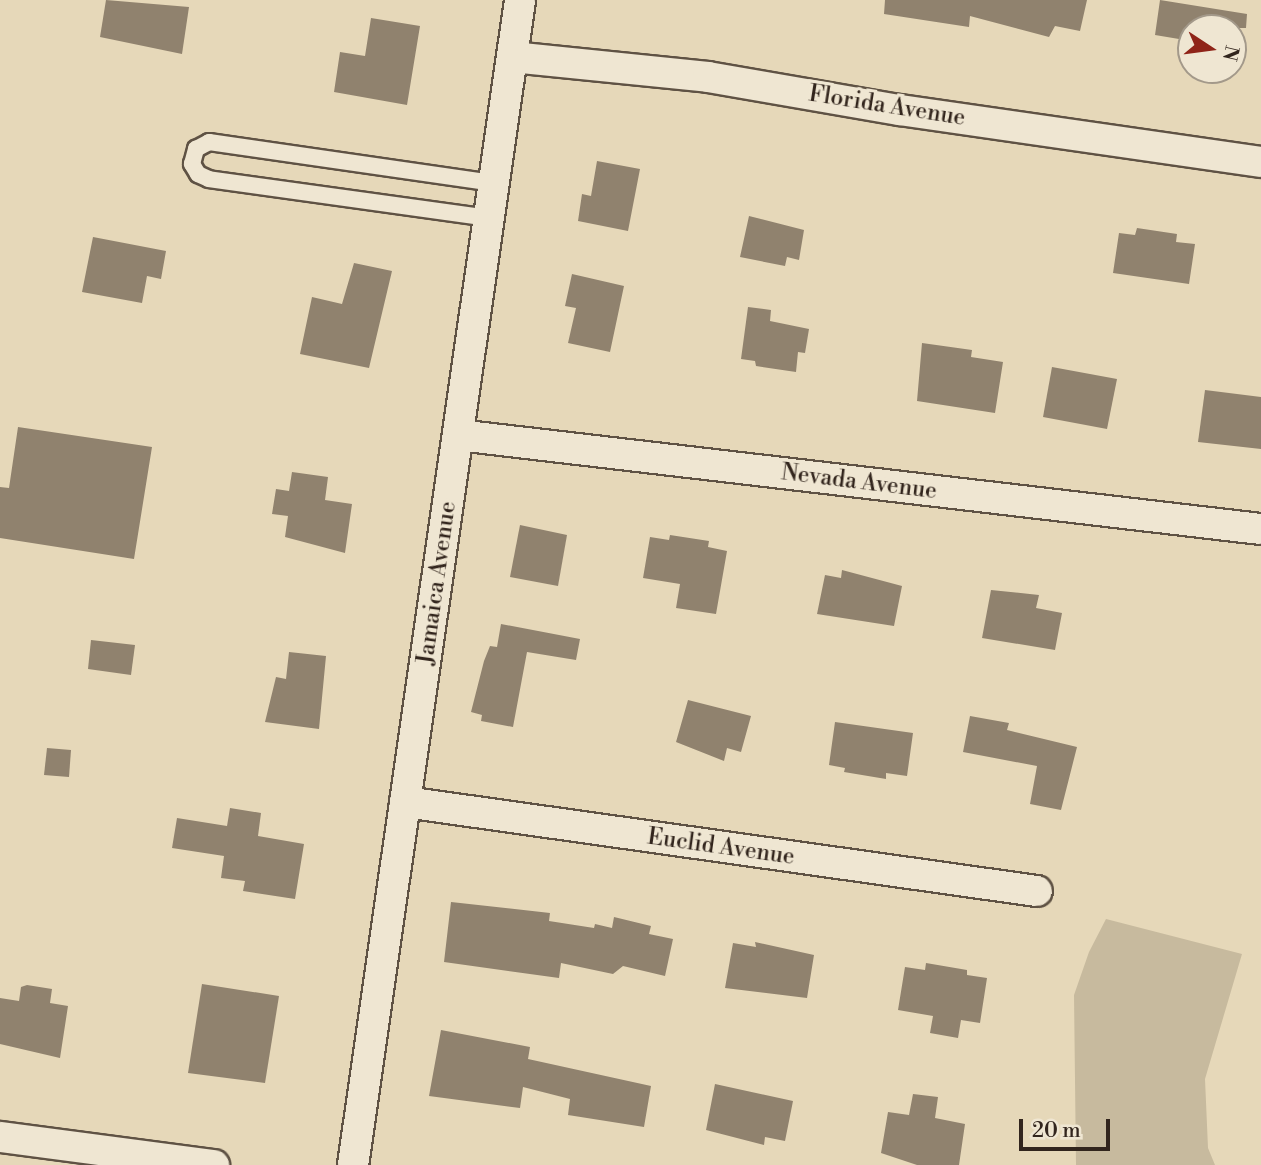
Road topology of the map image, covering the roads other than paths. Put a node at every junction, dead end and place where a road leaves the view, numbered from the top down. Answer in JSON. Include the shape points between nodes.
{"nodes":[{"id":1,"x":520,"y":0,"type":"edge"},
{"id":2,"x":512,"y":57,"type":"junction"},
{"id":3,"x":1261,"y":162,"type":"edge"},
{"id":4,"x":494,"y":183,"type":"junction"},
{"id":5,"x":489,"y":218,"type":"junction"},
{"id":6,"x":458,"y":435,"type":"junction"},
{"id":7,"x":1261,"y":529,"type":"edge"},
{"id":8,"x":405,"y":802,"type":"junction"},
{"id":9,"x":1037,"y":891,"type":"dead end"},
{"id":10,"x":0,"y":1137,"type":"edge"},
{"id":11,"x":214,"y":1165,"type":"edge"},
{"id":12,"x":353,"y":1165,"type":"edge"}],
"edges":[{"from":1,"to":2,"type":"street","name":"Jamaica Avenue"},
{"from":2,"to":3,"type":"street","name":"Florida Avenue","via":[[708,76],[900,110]]},
{"from":2,"to":4,"type":"street","name":"Jamaica Avenue"},
{"from":4,"to":5,"type":"street","name":"Jamaica Avenue"},
{"from":4,"to":5,"type":"lane","via":[[209,142],[196,149],[192,164],[198,174],[209,179]]},
{"from":5,"to":6,"type":"street","name":"Jamaica Avenue"},
{"from":6,"to":7,"type":"street","name":"Nevada Avenue"},
{"from":6,"to":8,"type":"street","name":"Jamaica Avenue"},
{"from":8,"to":9,"type":"street","name":"Euclid Avenue"},
{"from":8,"to":12,"type":"street","name":"Jamaica Avenue"},
{"from":10,"to":11,"type":"street"}]}
